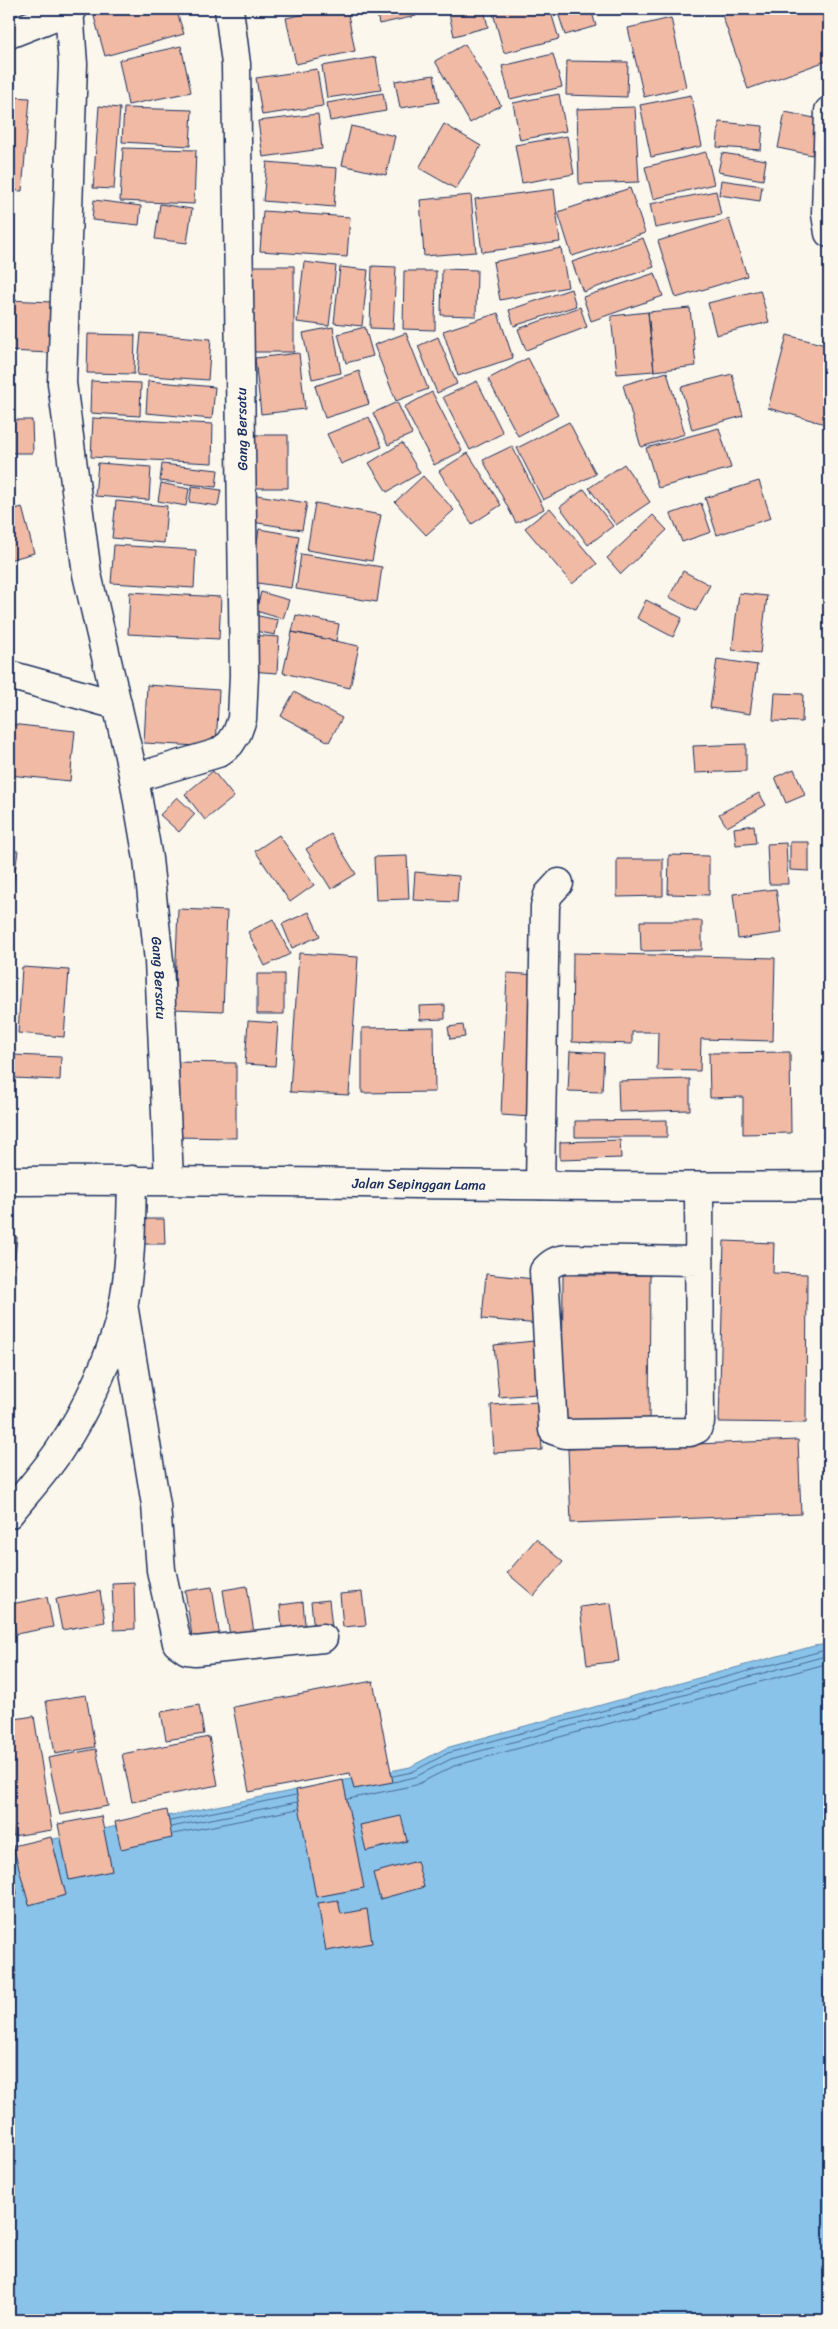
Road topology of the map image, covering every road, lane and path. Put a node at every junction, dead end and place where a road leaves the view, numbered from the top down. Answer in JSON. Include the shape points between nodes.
{"nodes":[{"id":1,"x":70,"y":9,"type":"edge"},
{"id":2,"x":231,"y":9,"type":"edge"},
{"id":3,"x":9,"y":34,"type":"edge"},
{"id":4,"x":829,"y":111,"type":"edge"},
{"id":5,"x":829,"y":233,"type":"edge"},
{"id":6,"x":9,"y":674,"type":"edge"},
{"id":7,"x":117,"y":705,"type":"junction"},
{"id":8,"x":134,"y":778,"type":"junction"},
{"id":9,"x":559,"y":883,"type":"dead end"},
{"id":10,"x":132,"y":1180,"type":"junction"},
{"id":11,"x":168,"y":1180,"type":"junction"},
{"id":12,"x":9,"y":1181,"type":"edge"},
{"id":13,"x":540,"y":1185,"type":"junction"},
{"id":14,"x":829,"y":1186,"type":"edge"},
{"id":15,"x":699,"y":1187,"type":"junction"},
{"id":16,"x":699,"y":1261,"type":"junction"},
{"id":17,"x":123,"y":1304,"type":"junction"},
{"id":18,"x":9,"y":1514,"type":"edge"},
{"id":19,"x":323,"y":1638,"type":"dead end"}],
"edges":[{"from":1,"to":3,"type":"street"},
{"from":1,"to":7,"type":"street","name":"Gang Bersatu","via":[[73,64],[62,383],[87,574]]},
{"from":2,"to":8,"type":"street","name":"Gang Bersatu","via":[[236,74],[242,423],[242,719],[238,733],[218,753]]},
{"from":4,"to":5,"type":"street","via":[[826,214]]},
{"from":6,"to":7,"type":"street"},
{"from":7,"to":8,"type":"street","name":"Gang Bersatu"},
{"from":8,"to":11,"type":"street","name":"Gang Bersatu","via":[[148,859],[159,962]]},
{"from":9,"to":13,"type":"street","via":[[548,895],[545,906]]},
{"from":10,"to":11,"type":"street","name":"Jalan Sepinggan Lama"},
{"from":10,"to":12,"type":"street","name":"Jalan Sepinggan Lama"},
{"from":10,"to":17,"type":"street","via":[[129,1269]]},
{"from":11,"to":13,"type":"street","name":"Jalan Sepinggan Lama"},
{"from":13,"to":15,"type":"street","name":"Jalan Sepinggan Lama"},
{"from":14,"to":15,"type":"street","name":"Jalan Sepinggan Lama"},
{"from":15,"to":16,"type":"street"},
{"from":16,"to":16,"type":"street","via":[[567,1258],[550,1264],[544,1271],[553,1430],[565,1434],[690,1432],[697,1429],[700,1422]]},
{"from":17,"to":18,"type":"street","via":[[95,1387],[59,1451]]},
{"from":17,"to":19,"type":"street","via":[[156,1505],[161,1570],[177,1643],[195,1651]]}]}
